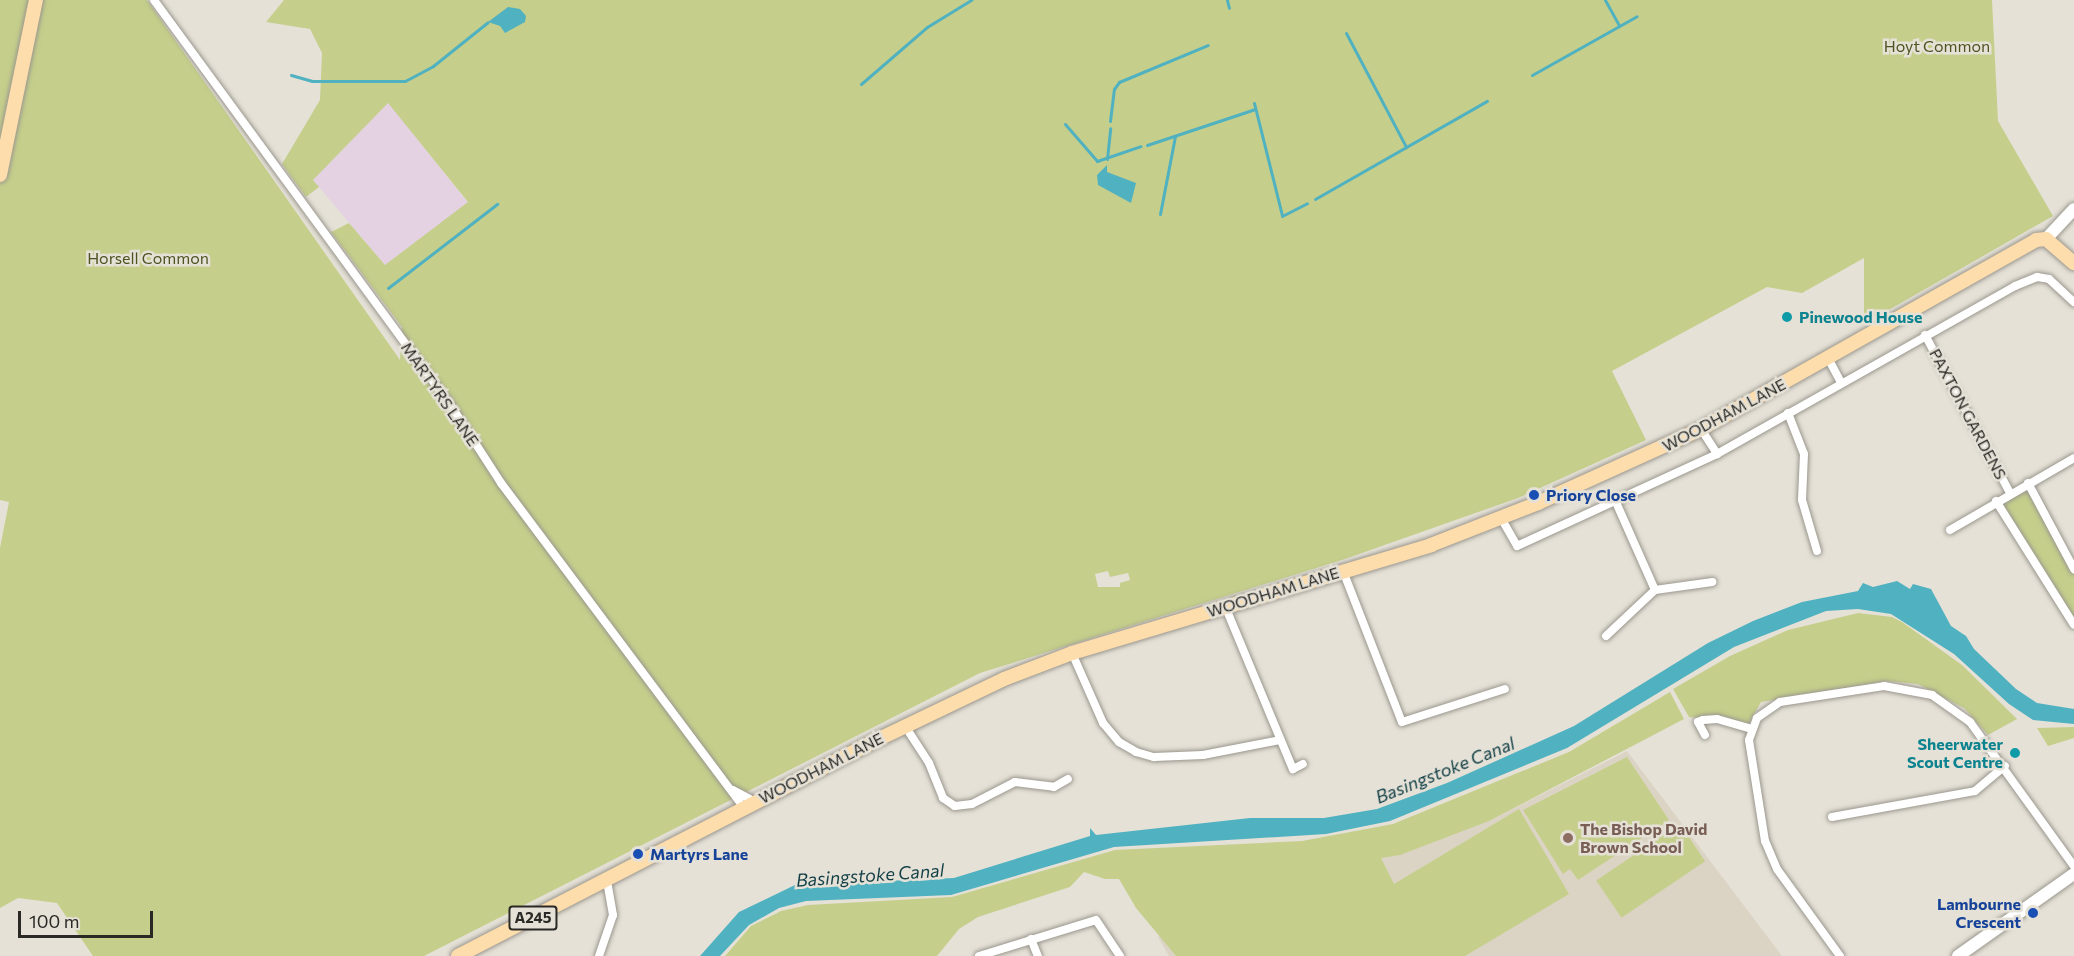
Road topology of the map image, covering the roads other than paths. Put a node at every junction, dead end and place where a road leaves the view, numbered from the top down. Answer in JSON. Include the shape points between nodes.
{"nodes":[{"id":1,"x":36,"y":0,"type":"edge"},
{"id":2,"x":154,"y":0,"type":"edge"},
{"id":3,"x":0,"y":175,"type":"edge"},
{"id":4,"x":2074,"y":209,"type":"edge"},
{"id":5,"x":2046,"y":239,"type":"junction"},
{"id":6,"x":2074,"y":263,"type":"edge"},
{"id":7,"x":2074,"y":302,"type":"edge"},
{"id":8,"x":1925,"y":335,"type":"junction"},
{"id":9,"x":1828,"y":358,"type":"junction"},
{"id":10,"x":1841,"y":382,"type":"junction"},
{"id":11,"x":1788,"y":413,"type":"junction"},
{"id":12,"x":1701,"y":429,"type":"junction"},
{"id":13,"x":1717,"y":454,"type":"junction"},
{"id":14,"x":2074,"y":458,"type":"edge"},
{"id":15,"x":2028,"y":483,"type":"junction"},
{"id":16,"x":2010,"y":493,"type":"junction"},
{"id":17,"x":1616,"y":501,"type":"junction"},
{"id":18,"x":1996,"y":501,"type":"junction"},
{"id":19,"x":1501,"y":518,"type":"junction"},
{"id":20,"x":1950,"y":530,"type":"dead end"},
{"id":21,"x":1817,"y":551,"type":"dead end"},
{"id":22,"x":2074,"y":569,"type":"edge"},
{"id":23,"x":1343,"y":571,"type":"junction"},
{"id":24,"x":1712,"y":582,"type":"dead end"},
{"id":25,"x":1655,"y":590,"type":"junction"},
{"id":26,"x":1225,"y":606,"type":"junction"},
{"id":27,"x":2074,"y":625,"type":"edge"},
{"id":28,"x":1606,"y":636,"type":"dead end"},
{"id":29,"x":1072,"y":653,"type":"junction"},
{"id":30,"x":1505,"y":689,"type":"dead end"},
{"id":31,"x":905,"y":726,"type":"junction"},
{"id":32,"x":1751,"y":729,"type":"junction"},
{"id":33,"x":1705,"y":735,"type":"dead end"},
{"id":34,"x":1280,"y":740,"type":"junction"},
{"id":35,"x":1302,"y":764,"type":"dead end"},
{"id":36,"x":2005,"y":766,"type":"junction"},
{"id":37,"x":1068,"y":779,"type":"dead end"},
{"id":38,"x":727,"y":787,"type":"junction"},
{"id":39,"x":750,"y":805,"type":"junction"},
{"id":40,"x":1832,"y":817,"type":"dead end"},
{"id":41,"x":2074,"y":866,"type":"edge"},
{"id":42,"x":2074,"y":874,"type":"edge"},
{"id":43,"x":608,"y":880,"type":"junction"},
{"id":44,"x":1031,"y":939,"type":"junction"},
{"id":45,"x":458,"y":956,"type":"edge"},
{"id":46,"x":598,"y":956,"type":"edge"},
{"id":47,"x":979,"y":956,"type":"edge"},
{"id":48,"x":1038,"y":956,"type":"edge"},
{"id":49,"x":1120,"y":956,"type":"edge"},
{"id":50,"x":1840,"y":956,"type":"edge"},
{"id":51,"x":1958,"y":956,"type":"edge"}],
"edges":[{"from":1,"to":3,"type":"main road"},
{"from":2,"to":38,"type":"street","name":"MARTYRS LANE","via":[[448,401],[501,483]]},
{"from":4,"to":5,"type":"street","name":"WOODHAM LANE"},
{"from":5,"to":6,"type":"main road"},
{"from":5,"to":9,"type":"main road","name":"WOODHAM LANE","number":"A245","via":[[2026,246]]},
{"from":7,"to":8,"type":"street","name":"PAXTON GARDENS","via":[[2049,279],[2037,277]]},
{"from":8,"to":10,"type":"street","name":"PAXTON GARDENS"},
{"from":8,"to":16,"type":"street","name":"PAXTON GARDENS"},
{"from":9,"to":10,"type":"street"},
{"from":9,"to":12,"type":"main road","name":"WOODHAM LANE","number":"A245"},
{"from":10,"to":11,"type":"street","name":"PAXTON GARDENS"},
{"from":11,"to":13,"type":"street","name":"PAXTON GARDENS"},
{"from":11,"to":21,"type":"street","via":[[1803,454],[1803,500]]},
{"from":12,"to":13,"type":"street"},
{"from":12,"to":19,"type":"main road","name":"WOODHAM LANE","number":"A245"},
{"from":13,"to":17,"type":"street"},
{"from":14,"to":15,"type":"street","name":"PAXTON GARDENS"},
{"from":15,"to":16,"type":"street","name":"PAXTON GARDENS"},
{"from":15,"to":22,"type":"street","name":"PAXTON GARDENS"},
{"from":16,"to":18,"type":"street","name":"PAXTON GARDENS"},
{"from":17,"to":19,"type":"street","via":[[1517,546]]},
{"from":17,"to":25,"type":"street"},
{"from":18,"to":20,"type":"street","name":"PAXTON GARDENS"},
{"from":18,"to":27,"type":"street","name":"PAXTON GARDENS"},
{"from":19,"to":23,"type":"main road","name":"WOODHAM LANE","number":"A245","via":[[1431,545]]},
{"from":23,"to":26,"type":"main road","name":"WOODHAM LANE","number":"A245"},
{"from":23,"to":30,"type":"street","via":[[1402,722]]},
{"from":24,"to":25,"type":"street"},
{"from":25,"to":28,"type":"street"},
{"from":26,"to":29,"type":"main road","name":"WOODHAM LANE","number":"A245"},
{"from":26,"to":34,"type":"street"},
{"from":29,"to":31,"type":"main road","name":"WOODHAM LANE","number":"A245","via":[[1004,679]]},
{"from":29,"to":34,"type":"street","via":[[1103,723],[1119,742],[1136,752],[1154,757],[1203,755]]},
{"from":31,"to":37,"type":"street","via":[[929,763],[943,798],[955,806],[972,804],[1015,782],[1054,786]]},
{"from":31,"to":39,"type":"main road","name":"WOODHAM LANE","number":"A245"},
{"from":32,"to":33,"type":"street","via":[[1717,719],[1703,720],[1698,722]]},
{"from":32,"to":36,"type":"street","via":[[1764,711],[1780,702],[1884,686],[1907,688],[1932,695],[1962,716]]},
{"from":32,"to":50,"type":"street","via":[[1754,780],[1770,855]]},
{"from":34,"to":35,"type":"street","via":[[1293,769]]},
{"from":36,"to":40,"type":"street","via":[[1975,790]]},
{"from":36,"to":41,"type":"street"},
{"from":38,"to":39,"type":"street","name":"MARTYRS LANE"},
{"from":38,"to":39,"type":"street","name":"MARTYRS LANE"},
{"from":39,"to":43,"type":"main road","name":"WOODHAM LANE","number":"A245"},
{"from":42,"to":51,"type":"street"},
{"from":43,"to":45,"type":"main road","name":"WOODHAM LANE","number":"A245"},
{"from":43,"to":46,"type":"street","via":[[613,915]]},
{"from":44,"to":47,"type":"street"},
{"from":44,"to":48,"type":"street"},
{"from":44,"to":49,"type":"street","via":[[1096,920]]}]}
